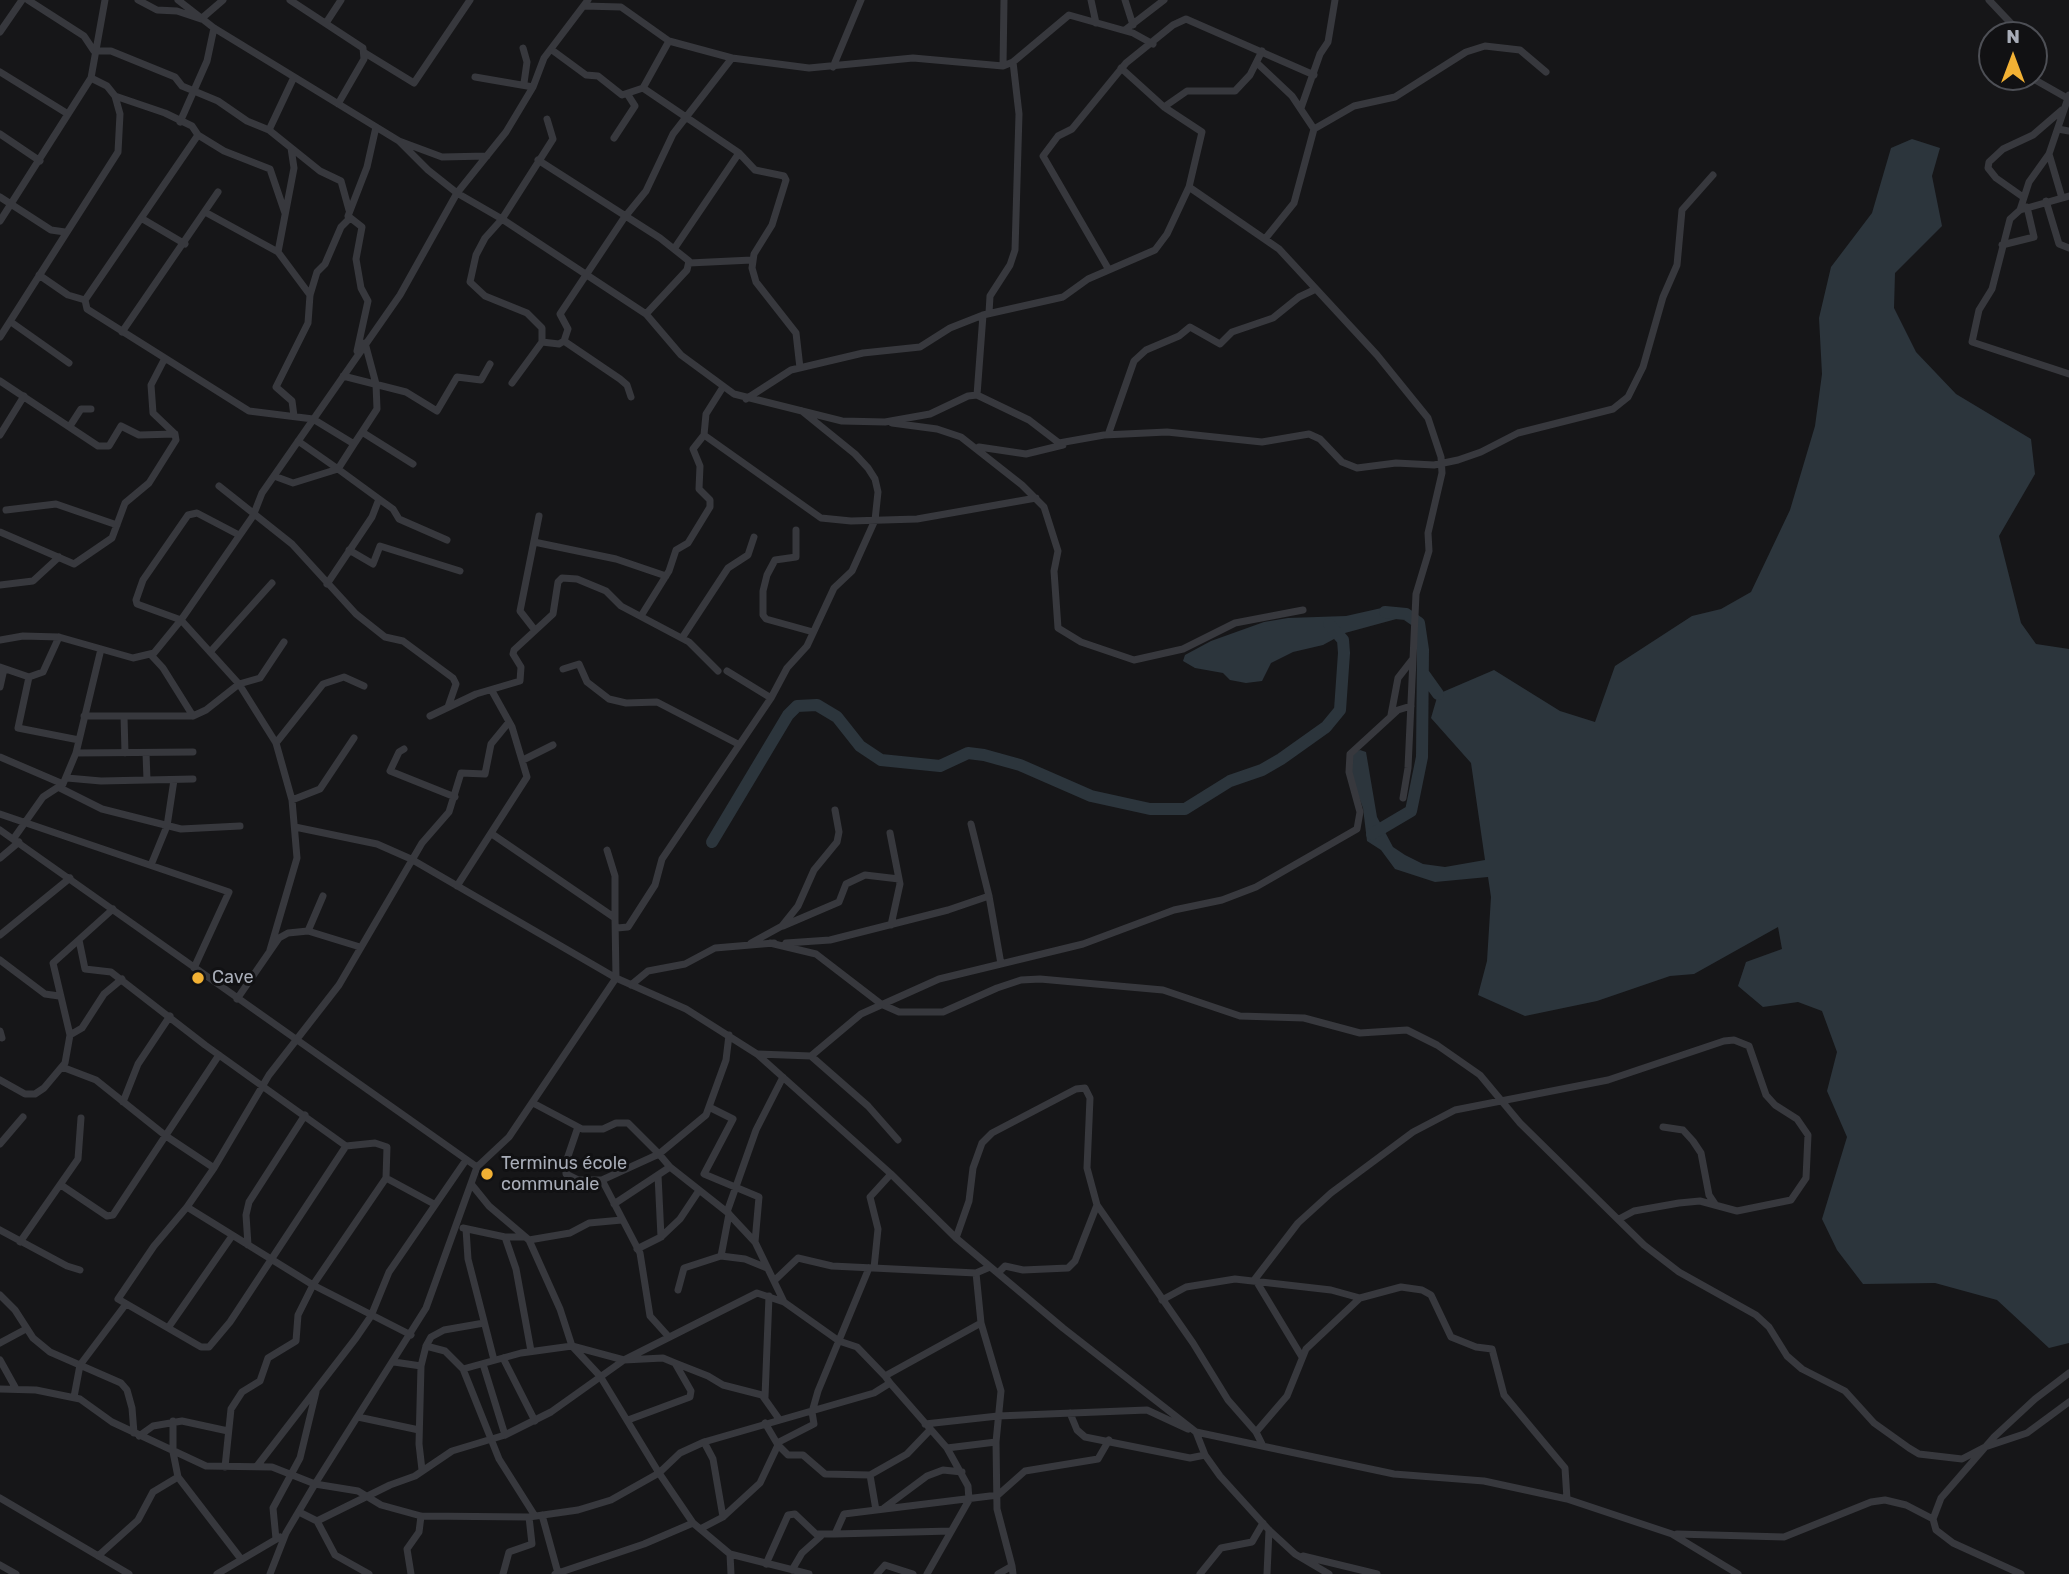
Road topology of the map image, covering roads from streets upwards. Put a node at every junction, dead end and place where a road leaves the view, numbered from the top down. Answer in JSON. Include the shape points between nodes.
{"nodes":[{"id":1,"x":22,"y":0,"type":"edge"},
{"id":2,"x":28,"y":0,"type":"edge"},
{"id":3,"x":104,"y":0,"type":"edge"},
{"id":4,"x":138,"y":0,"type":"edge"},
{"id":5,"x":178,"y":0,"type":"edge"},
{"id":6,"x":223,"y":0,"type":"edge"},
{"id":7,"x":290,"y":0,"type":"edge"},
{"id":8,"x":341,"y":0,"type":"edge"},
{"id":9,"x":470,"y":0,"type":"edge"},
{"id":10,"x":860,"y":0,"type":"edge"},
{"id":11,"x":1004,"y":0,"type":"edge"},
{"id":12,"x":1091,"y":0,"type":"edge"},
{"id":13,"x":1125,"y":0,"type":"edge"},
{"id":14,"x":1164,"y":0,"type":"edge"},
{"id":15,"x":1335,"y":0,"type":"edge"},
{"id":16,"x":1989,"y":0,"type":"edge"},
{"id":17,"x":586,"y":3,"type":"edge"},
{"id":18,"x":201,"y":19,"type":"junction"},
{"id":19,"x":2009,"y":21,"type":"edge"},
{"id":20,"x":326,"y":23,"type":"junction"},
{"id":21,"x":1096,"y":23,"type":"junction"},
{"id":22,"x":1133,"y":25,"type":"junction"},
{"id":23,"x":214,"y":28,"type":"junction"},
{"id":24,"x":1125,"y":30,"type":"junction"},
{"id":25,"x":0,"y":32,"type":"edge"},
{"id":26,"x":669,"y":41,"type":"junction"},
{"id":27,"x":1153,"y":44,"type":"junction"},
{"id":28,"x":523,"y":48,"type":"dead end"},
{"id":29,"x":552,"y":50,"type":"junction"},
{"id":30,"x":94,"y":51,"type":"junction"},
{"id":31,"x":1262,"y":51,"type":"junction"},
{"id":32,"x":365,"y":53,"type":"junction"},
{"id":33,"x":732,"y":58,"type":"junction"},
{"id":34,"x":1013,"y":62,"type":"junction"},
{"id":35,"x":1257,"y":64,"type":"junction"},
{"id":36,"x":1003,"y":66,"type":"junction"},
{"id":37,"x":833,"y":67,"type":"junction"},
{"id":38,"x":1121,"y":68,"type":"junction"},
{"id":39,"x":0,"y":72,"type":"edge"},
{"id":40,"x":1546,"y":72,"type":"dead end"},
{"id":41,"x":1314,"y":75,"type":"junction"},
{"id":42,"x":294,"y":77,"type":"junction"},
{"id":43,"x":475,"y":77,"type":"dead end"},
{"id":44,"x":91,"y":78,"type":"junction"},
{"id":45,"x":523,"y":83,"type":"junction"},
{"id":46,"x":2048,"y":86,"type":"edge"},
{"id":47,"x":533,"y":87,"type":"junction"},
{"id":48,"x":643,"y":88,"type":"junction"},
{"id":49,"x":193,"y":92,"type":"junction"},
{"id":50,"x":628,"y":95,"type":"junction"},
{"id":51,"x":115,"y":96,"type":"junction"},
{"id":52,"x":2068,"y":97,"type":"edge"},
{"id":53,"x":338,"y":104,"type":"junction"},
{"id":54,"x":1164,"y":107,"type":"junction"},
{"id":55,"x":1301,"y":108,"type":"junction"},
{"id":56,"x":2062,"y":110,"type":"junction"},
{"id":57,"x":68,"y":114,"type":"junction"},
{"id":58,"x":687,"y":118,"type":"junction"},
{"id":59,"x":547,"y":119,"type":"dead end"},
{"id":60,"x":180,"y":122,"type":"junction"},
{"id":61,"x":376,"y":127,"type":"junction"},
{"id":62,"x":1314,"y":129,"type":"junction"},
{"id":63,"x":2058,"y":129,"type":"junction"},
{"id":64,"x":269,"y":130,"type":"junction"},
{"id":65,"x":2069,"y":131,"type":"edge"},
{"id":66,"x":0,"y":134,"type":"edge"},
{"id":67,"x":198,"y":135,"type":"junction"},
{"id":68,"x":614,"y":138,"type":"dead end"},
{"id":69,"x":398,"y":141,"type":"junction"},
{"id":70,"x":289,"y":146,"type":"junction"},
{"id":71,"x":739,"y":153,"type":"junction"},
{"id":72,"x":2049,"y":154,"type":"junction"},
{"id":73,"x":487,"y":156,"type":"junction"},
{"id":74,"x":538,"y":160,"type":"junction"},
{"id":75,"x":40,"y":161,"type":"junction"},
{"id":76,"x":1713,"y":175,"type":"dead end"},
{"id":77,"x":1189,"y":187,"type":"junction"},
{"id":78,"x":218,"y":191,"type":"dead end"},
{"id":79,"x":457,"y":193,"type":"junction"},
{"id":80,"x":0,"y":197,"type":"edge"},
{"id":81,"x":2023,"y":197,"type":"junction"},
{"id":82,"x":2066,"y":197,"type":"edge"},
{"id":83,"x":2046,"y":201,"type":"junction"},
{"id":84,"x":13,"y":205,"type":"junction"},
{"id":85,"x":2023,"y":209,"type":"junction"},
{"id":86,"x":205,"y":212,"type":"junction"},
{"id":87,"x":285,"y":213,"type":"junction"},
{"id":88,"x":349,"y":214,"type":"junction"},
{"id":89,"x":141,"y":218,"type":"junction"},
{"id":90,"x":624,"y":218,"type":"junction"},
{"id":91,"x":502,"y":219,"type":"junction"},
{"id":92,"x":0,"y":221,"type":"edge"},
{"id":93,"x":65,"y":232,"type":"junction"},
{"id":94,"x":1265,"y":239,"type":"junction"},
{"id":95,"x":185,"y":244,"type":"junction"},
{"id":96,"x":2002,"y":245,"type":"junction"},
{"id":97,"x":2069,"y":248,"type":"edge"},
{"id":98,"x":674,"y":249,"type":"junction"},
{"id":99,"x":278,"y":252,"type":"junction"},
{"id":100,"x":752,"y":260,"type":"junction"},
{"id":101,"x":689,"y":263,"type":"junction"},
{"id":102,"x":1109,"y":270,"type":"junction"},
{"id":103,"x":586,"y":273,"type":"junction"},
{"id":104,"x":39,"y":275,"type":"junction"},
{"id":105,"x":1316,"y":289,"type":"junction"},
{"id":106,"x":310,"y":295,"type":"junction"},
{"id":107,"x":85,"y":300,"type":"junction"},
{"id":108,"x":646,"y":314,"type":"junction"},
{"id":109,"x":986,"y":314,"type":"junction"},
{"id":110,"x":10,"y":321,"type":"junction"},
{"id":111,"x":122,"y":332,"type":"junction"},
{"id":112,"x":0,"y":337,"type":"edge"},
{"id":113,"x":564,"y":341,"type":"junction"},
{"id":114,"x":542,"y":342,"type":"junction"},
{"id":115,"x":365,"y":343,"type":"junction"},
{"id":116,"x":356,"y":356,"type":"junction"},
{"id":117,"x":165,"y":358,"type":"junction"},
{"id":118,"x":69,"y":363,"type":"dead end"},
{"id":119,"x":490,"y":364,"type":"dead end"},
{"id":120,"x":800,"y":368,"type":"junction"},
{"id":121,"x":2069,"y":374,"type":"edge"},
{"id":122,"x":343,"y":376,"type":"junction"},
{"id":123,"x":0,"y":381,"type":"edge"},
{"id":124,"x":512,"y":383,"type":"dead end"},
{"id":125,"x":376,"y":384,"type":"junction"},
{"id":126,"x":723,"y":387,"type":"junction"},
{"id":127,"x":977,"y":395,"type":"junction"},
{"id":128,"x":24,"y":396,"type":"junction"},
{"id":129,"x":631,"y":397,"type":"dead end"},
{"id":130,"x":746,"y":399,"type":"junction"},
{"id":131,"x":92,"y":409,"type":"dead end"},
{"id":132,"x":799,"y":409,"type":"junction"},
{"id":133,"x":294,"y":416,"type":"junction"},
{"id":134,"x":313,"y":419,"type":"junction"},
{"id":135,"x":885,"y":422,"type":"junction"},
{"id":136,"x":70,"y":426,"type":"junction"},
{"id":137,"x":362,"y":432,"type":"junction"},
{"id":138,"x":175,"y":434,"type":"junction"},
{"id":139,"x":0,"y":435,"type":"edge"},
{"id":140,"x":704,"y":435,"type":"junction"},
{"id":141,"x":1108,"y":435,"type":"junction"},
{"id":142,"x":298,"y":441,"type":"junction"},
{"id":143,"x":354,"y":444,"type":"junction"},
{"id":144,"x":1066,"y":444,"type":"junction"},
{"id":145,"x":975,"y":446,"type":"junction"},
{"id":146,"x":1442,"y":463,"type":"junction"},
{"id":147,"x":413,"y":464,"type":"dead end"},
{"id":148,"x":338,"y":469,"type":"junction"},
{"id":149,"x":274,"y":476,"type":"junction"},
{"id":150,"x":219,"y":486,"type":"dead end"},
{"id":151,"x":1036,"y":498,"type":"junction"},
{"id":152,"x":379,"y":499,"type":"junction"},
{"id":153,"x":6,"y":510,"type":"dead end"},
{"id":154,"x":253,"y":516,"type":"junction"},
{"id":155,"x":539,"y":516,"type":"dead end"},
{"id":156,"x":876,"y":520,"type":"junction"},
{"id":157,"x":117,"y":525,"type":"junction"},
{"id":158,"x":796,"y":530,"type":"dead end"},
{"id":159,"x":0,"y":532,"type":"edge"},
{"id":160,"x":239,"y":535,"type":"junction"},
{"id":161,"x":754,"y":537,"type":"dead end"},
{"id":162,"x":447,"y":540,"type":"dead end"},
{"id":163,"x":534,"y":542,"type":"junction"},
{"id":164,"x":349,"y":550,"type":"junction"},
{"id":165,"x":59,"y":556,"type":"junction"},
{"id":166,"x":460,"y":571,"type":"dead end"},
{"id":167,"x":666,"y":576,"type":"junction"},
{"id":168,"x":272,"y":583,"type":"dead end"},
{"id":169,"x":327,"y":584,"type":"junction"},
{"id":170,"x":0,"y":585,"type":"edge"},
{"id":171,"x":1303,"y":610,"type":"dead end"},
{"id":172,"x":640,"y":617,"type":"junction"},
{"id":173,"x":181,"y":620,"type":"junction"},
{"id":174,"x":534,"y":629,"type":"junction"},
{"id":175,"x":813,"y":632,"type":"junction"},
{"id":176,"x":59,"y":637,"type":"junction"},
{"id":177,"x":682,"y":638,"type":"junction"},
{"id":178,"x":0,"y":640,"type":"edge"},
{"id":179,"x":284,"y":642,"type":"dead end"},
{"id":180,"x":101,"y":649,"type":"junction"},
{"id":181,"x":211,"y":651,"type":"junction"},
{"id":182,"x":151,"y":655,"type":"junction"},
{"id":183,"x":1413,"y":659,"type":"junction"},
{"id":184,"x":2,"y":668,"type":"edge"},
{"id":185,"x":563,"y":669,"type":"dead end"},
{"id":186,"x":29,"y":677,"type":"junction"},
{"id":187,"x":239,"y":684,"type":"junction"},
{"id":188,"x":364,"y":686,"type":"dead end"},
{"id":189,"x":0,"y":687,"type":"edge"},
{"id":190,"x":492,"y":691,"type":"junction"},
{"id":191,"x":771,"y":698,"type":"junction"},
{"id":192,"x":1410,"y":706,"type":"junction"},
{"id":193,"x":448,"y":707,"type":"junction"},
{"id":194,"x":84,"y":716,"type":"junction"},
{"id":195,"x":124,"y":716,"type":"junction"},
{"id":196,"x":193,"y":716,"type":"junction"},
{"id":197,"x":430,"y":716,"type":"dead end"},
{"id":198,"x":1391,"y":716,"type":"junction"},
{"id":199,"x":509,"y":722,"type":"junction"},
{"id":200,"x":354,"y":738,"type":"dead end"},
{"id":201,"x":79,"y":740,"type":"junction"},
{"id":202,"x":276,"y":743,"type":"junction"},
{"id":203,"x":738,"y":744,"type":"junction"},
{"id":204,"x":553,"y":745,"type":"dead end"},
{"id":205,"x":404,"y":749,"type":"dead end"},
{"id":206,"x":76,"y":752,"type":"junction"},
{"id":207,"x":125,"y":752,"type":"junction"},
{"id":208,"x":146,"y":752,"type":"junction"},
{"id":209,"x":193,"y":752,"type":"dead end"},
{"id":210,"x":0,"y":757,"type":"edge"},
{"id":211,"x":523,"y":760,"type":"junction"},
{"id":212,"x":174,"y":779,"type":"junction"},
{"id":213,"x":193,"y":779,"type":"dead end"},
{"id":214,"x":147,"y":780,"type":"junction"},
{"id":215,"x":63,"y":783,"type":"junction"},
{"id":216,"x":455,"y":797,"type":"junction"},
{"id":217,"x":1403,"y":798,"type":"dead end"},
{"id":218,"x":292,"y":800,"type":"junction"},
{"id":219,"x":835,"y":810,"type":"dead end"},
{"id":220,"x":0,"y":814,"type":"edge"},
{"id":221,"x":24,"y":823,"type":"junction"},
{"id":222,"x":971,"y":824,"type":"dead end"},
{"id":223,"x":167,"y":826,"type":"junction"},
{"id":224,"x":240,"y":827,"type":"dead end"},
{"id":225,"x":295,"y":827,"type":"junction"},
{"id":226,"x":0,"y":830,"type":"edge"},
{"id":227,"x":890,"y":833,"type":"dead end"},
{"id":228,"x":492,"y":834,"type":"junction"},
{"id":229,"x":16,"y":840,"type":"junction"},
{"id":230,"x":607,"y":850,"type":"dead end"},
{"id":231,"x":0,"y":858,"type":"edge"},
{"id":232,"x":411,"y":859,"type":"junction"},
{"id":233,"x":151,"y":866,"type":"junction"},
{"id":234,"x":70,"y":878,"type":"junction"},
{"id":235,"x":899,"y":879,"type":"junction"},
{"id":236,"x":457,"y":886,"type":"junction"},
{"id":237,"x":323,"y":896,"type":"dead end"},
{"id":238,"x":989,"y":896,"type":"junction"},
{"id":239,"x":113,"y":909,"type":"junction"},
{"id":240,"x":615,"y":918,"type":"junction"},
{"id":241,"x":891,"y":925,"type":"junction"},
{"id":242,"x":782,"y":926,"type":"junction"},
{"id":243,"x":617,"y":928,"type":"junction"},
{"id":244,"x":308,"y":931,"type":"junction"},
{"id":245,"x":0,"y":935,"type":"edge"},
{"id":246,"x":79,"y":940,"type":"junction"},
{"id":247,"x":770,"y":943,"type":"junction"},
{"id":248,"x":748,"y":945,"type":"junction"},
{"id":249,"x":360,"y":947,"type":"junction"},
{"id":250,"x":270,"y":950,"type":"junction"},
{"id":251,"x":0,"y":960,"type":"edge"},
{"id":252,"x":1000,"y":964,"type":"junction"},
{"id":253,"x":194,"y":968,"type":"junction"},
{"id":254,"x":616,"y":978,"type":"junction"},
{"id":255,"x":122,"y":979,"type":"junction"},
{"id":256,"x":631,"y":985,"type":"junction"},
{"id":257,"x":59,"y":996,"type":"junction"},
{"id":258,"x":237,"y":999,"type":"junction"},
{"id":259,"x":881,"y":1004,"type":"junction"},
{"id":260,"x":170,"y":1016,"type":"junction"},
{"id":261,"x":70,"y":1035,"type":"junction"},
{"id":262,"x":729,"y":1035,"type":"junction"},
{"id":263,"x":296,"y":1038,"type":"junction"},
{"id":264,"x":757,"y":1054,"type":"junction"},
{"id":265,"x":219,"y":1055,"type":"junction"},
{"id":266,"x":811,"y":1056,"type":"junction"},
{"id":267,"x":62,"y":1067,"type":"junction"},
{"id":268,"x":783,"y":1077,"type":"junction"},
{"id":269,"x":0,"y":1080,"type":"edge"},
{"id":270,"x":263,"y":1085,"type":"junction"},
{"id":271,"x":1500,"y":1100,"type":"junction"},
{"id":272,"x":123,"y":1102,"type":"junction"},
{"id":273,"x":533,"y":1103,"type":"junction"},
{"id":274,"x":709,"y":1107,"type":"junction"},
{"id":275,"x":305,"y":1115,"type":"junction"},
{"id":276,"x":23,"y":1117,"type":"dead end"},
{"id":277,"x":81,"y":1118,"type":"dead end"},
{"id":278,"x":578,"y":1127,"type":"junction"},
{"id":279,"x":1663,"y":1127,"type":"dead end"},
{"id":280,"x":166,"y":1136,"type":"junction"},
{"id":281,"x":898,"y":1140,"type":"dead end"},
{"id":282,"x":0,"y":1144,"type":"edge"},
{"id":283,"x":346,"y":1146,"type":"junction"},
{"id":284,"x":659,"y":1154,"type":"junction"},
{"id":285,"x":466,"y":1160,"type":"junction"},
{"id":286,"x":477,"y":1167,"type":"junction"},
{"id":287,"x":670,"y":1167,"type":"junction"},
{"id":288,"x":214,"y":1168,"type":"junction"},
{"id":289,"x":891,"y":1174,"type":"junction"},
{"id":290,"x":658,"y":1175,"type":"junction"},
{"id":291,"x":386,"y":1178,"type":"junction"},
{"id":292,"x":602,"y":1180,"type":"junction"},
{"id":293,"x":61,"y":1185,"type":"junction"},
{"id":294,"x":472,"y":1185,"type":"junction"},
{"id":295,"x":736,"y":1185,"type":"junction"},
{"id":296,"x":698,"y":1192,"type":"junction"},
{"id":297,"x":434,"y":1204,"type":"junction"},
{"id":298,"x":614,"y":1204,"type":"junction"},
{"id":299,"x":1097,"y":1205,"type":"junction"},
{"id":300,"x":1716,"y":1205,"type":"junction"},
{"id":301,"x":187,"y":1206,"type":"junction"},
{"id":302,"x":728,"y":1213,"type":"junction"},
{"id":303,"x":1619,"y":1219,"type":"junction"},
{"id":304,"x":621,"y":1220,"type":"junction"},
{"id":305,"x":456,"y":1226,"type":"junction"},
{"id":306,"x":466,"y":1229,"type":"junction"},
{"id":307,"x":0,"y":1230,"type":"edge"},
{"id":308,"x":232,"y":1236,"type":"junction"},
{"id":309,"x":505,"y":1237,"type":"junction"},
{"id":310,"x":661,"y":1237,"type":"junction"},
{"id":311,"x":526,"y":1238,"type":"junction"},
{"id":312,"x":956,"y":1238,"type":"junction"},
{"id":313,"x":20,"y":1242,"type":"junction"},
{"id":314,"x":755,"y":1242,"type":"junction"},
{"id":315,"x":248,"y":1245,"type":"junction"},
{"id":316,"x":637,"y":1249,"type":"junction"},
{"id":317,"x":721,"y":1256,"type":"junction"},
{"id":318,"x":272,"y":1258,"type":"junction"},
{"id":319,"x":990,"y":1267,"type":"junction"},
{"id":320,"x":767,"y":1268,"type":"junction"},
{"id":321,"x":872,"y":1268,"type":"junction"},
{"id":322,"x":80,"y":1270,"type":"dead end"},
{"id":323,"x":976,"y":1273,"type":"junction"},
{"id":324,"x":998,"y":1273,"type":"junction"},
{"id":325,"x":1255,"y":1279,"type":"junction"},
{"id":326,"x":775,"y":1280,"type":"junction"},
{"id":327,"x":313,"y":1285,"type":"junction"},
{"id":328,"x":678,"y":1290,"type":"dead end"},
{"id":329,"x":0,"y":1295,"type":"edge"},
{"id":330,"x":769,"y":1296,"type":"junction"},
{"id":331,"x":1360,"y":1298,"type":"junction"},
{"id":332,"x":1162,"y":1300,"type":"junction"},
{"id":333,"x":784,"y":1302,"type":"junction"},
{"id":334,"x":126,"y":1304,"type":"junction"},
{"id":335,"x":371,"y":1316,"type":"junction"},
{"id":336,"x":484,"y":1323,"type":"junction"},
{"id":337,"x":981,"y":1323,"type":"junction"},
{"id":338,"x":168,"y":1328,"type":"junction"},
{"id":339,"x":26,"y":1329,"type":"junction"},
{"id":340,"x":411,"y":1335,"type":"junction"},
{"id":341,"x":668,"y":1336,"type":"junction"},
{"id":342,"x":839,"y":1341,"type":"junction"},
{"id":343,"x":0,"y":1343,"type":"edge"},
{"id":344,"x":426,"y":1346,"type":"junction"},
{"id":345,"x":572,"y":1346,"type":"junction"},
{"id":346,"x":531,"y":1352,"type":"junction"},
{"id":347,"x":1302,"y":1357,"type":"junction"},
{"id":348,"x":503,"y":1358,"type":"junction"},
{"id":349,"x":0,"y":1360,"type":"edge"},
{"id":350,"x":494,"y":1360,"type":"junction"},
{"id":351,"x":624,"y":1360,"type":"junction"},
{"id":352,"x":394,"y":1362,"type":"junction"},
{"id":353,"x":675,"y":1363,"type":"junction"},
{"id":354,"x":483,"y":1364,"type":"junction"},
{"id":355,"x":80,"y":1365,"type":"junction"},
{"id":356,"x":421,"y":1366,"type":"junction"},
{"id":357,"x":463,"y":1369,"type":"junction"},
{"id":358,"x":2069,"y":1373,"type":"edge"},
{"id":359,"x":600,"y":1376,"type":"junction"},
{"id":360,"x":888,"y":1379,"type":"junction"},
{"id":361,"x":15,"y":1387,"type":"junction"},
{"id":362,"x":317,"y":1387,"type":"junction"},
{"id":363,"x":0,"y":1389,"type":"edge"},
{"id":364,"x":74,"y":1397,"type":"junction"},
{"id":365,"x":765,"y":1397,"type":"junction"},
{"id":366,"x":2069,"y":1402,"type":"edge"},
{"id":367,"x":813,"y":1412,"type":"junction"},
{"id":368,"x":1070,"y":1413,"type":"junction"},
{"id":369,"x":998,"y":1416,"type":"junction"},
{"id":370,"x":358,"y":1417,"type":"junction"},
{"id":371,"x":779,"y":1419,"type":"junction"},
{"id":372,"x":628,"y":1420,"type":"junction"},
{"id":373,"x":173,"y":1421,"type":"junction"},
{"id":374,"x":535,"y":1421,"type":"junction"},
{"id":375,"x":765,"y":1423,"type":"junction"},
{"id":376,"x":927,"y":1427,"type":"junction"},
{"id":377,"x":419,"y":1430,"type":"junction"},
{"id":378,"x":1193,"y":1430,"type":"junction"},
{"id":379,"x":228,"y":1431,"type":"junction"},
{"id":380,"x":1256,"y":1432,"type":"junction"},
{"id":381,"x":137,"y":1434,"type":"junction"},
{"id":382,"x":505,"y":1435,"type":"junction"},
{"id":383,"x":1109,"y":1440,"type":"junction"},
{"id":384,"x":491,"y":1441,"type":"junction"},
{"id":385,"x":704,"y":1443,"type":"junction"},
{"id":386,"x":996,"y":1443,"type":"junction"},
{"id":387,"x":778,"y":1444,"type":"junction"},
{"id":388,"x":1263,"y":1446,"type":"junction"},
{"id":389,"x":1985,"y":1447,"type":"junction"},
{"id":390,"x":947,"y":1448,"type":"junction"},
{"id":391,"x":173,"y":1452,"type":"junction"},
{"id":392,"x":1205,"y":1455,"type":"junction"},
{"id":393,"x":257,"y":1466,"type":"junction"},
{"id":394,"x":225,"y":1467,"type":"junction"},
{"id":395,"x":422,"y":1470,"type":"junction"},
{"id":396,"x":962,"y":1472,"type":"junction"},
{"id":397,"x":659,"y":1473,"type":"junction"},
{"id":398,"x":290,"y":1474,"type":"junction"},
{"id":399,"x":870,"y":1475,"type":"junction"},
{"id":400,"x":178,"y":1478,"type":"junction"},
{"id":401,"x":315,"y":1484,"type":"junction"},
{"id":402,"x":998,"y":1495,"type":"junction"},
{"id":403,"x":369,"y":1497,"type":"junction"},
{"id":404,"x":0,"y":1498,"type":"edge"},
{"id":405,"x":1567,"y":1499,"type":"junction"},
{"id":406,"x":969,"y":1500,"type":"junction"},
{"id":407,"x":880,"y":1509,"type":"junction"},
{"id":408,"x":299,"y":1512,"type":"junction"},
{"id":409,"x":421,"y":1516,"type":"junction"},
{"id":410,"x":535,"y":1516,"type":"junction"},
{"id":411,"x":723,"y":1517,"type":"junction"},
{"id":412,"x":1933,"y":1519,"type":"junction"},
{"id":413,"x":317,"y":1521,"type":"junction"},
{"id":414,"x":693,"y":1522,"type":"junction"},
{"id":415,"x":1262,"y":1522,"type":"junction"},
{"id":416,"x":700,"y":1529,"type":"junction"},
{"id":417,"x":1269,"y":1530,"type":"junction"},
{"id":418,"x":951,"y":1531,"type":"junction"},
{"id":419,"x":286,"y":1533,"type":"junction"},
{"id":420,"x":835,"y":1534,"type":"junction"},
{"id":421,"x":1672,"y":1534,"type":"junction"},
{"id":422,"x":821,"y":1536,"type":"junction"},
{"id":423,"x":276,"y":1539,"type":"junction"},
{"id":424,"x":730,"y":1554,"type":"junction"},
{"id":425,"x":1296,"y":1554,"type":"junction"},
{"id":426,"x":98,"y":1556,"type":"junction"},
{"id":427,"x":241,"y":1559,"type":"junction"},
{"id":428,"x":588,"y":1563,"type":"junction"},
{"id":429,"x":766,"y":1564,"type":"junction"},
{"id":430,"x":0,"y":1565,"type":"edge"},
{"id":431,"x":792,"y":1570,"type":"junction"},
{"id":432,"x":1012,"y":1570,"type":"edge"},
{"id":433,"x":115,"y":1571,"type":"edge"},
{"id":434,"x":16,"y":1574,"type":"edge"},
{"id":435,"x":129,"y":1574,"type":"edge"},
{"id":436,"x":217,"y":1574,"type":"edge"},
{"id":437,"x":270,"y":1574,"type":"edge"},
{"id":438,"x":369,"y":1574,"type":"edge"},
{"id":439,"x":411,"y":1574,"type":"edge"},
{"id":440,"x":503,"y":1574,"type":"edge"},
{"id":441,"x":556,"y":1574,"type":"edge"},
{"id":442,"x":586,"y":1574,"type":"edge"},
{"id":443,"x":731,"y":1574,"type":"edge"},
{"id":444,"x":809,"y":1574,"type":"edge"},
{"id":445,"x":877,"y":1574,"type":"edge"},
{"id":446,"x":913,"y":1574,"type":"edge"},
{"id":447,"x":927,"y":1574,"type":"edge"},
{"id":448,"x":998,"y":1574,"type":"edge"},
{"id":449,"x":1200,"y":1574,"type":"edge"},
{"id":450,"x":1267,"y":1574,"type":"edge"},
{"id":451,"x":1329,"y":1574,"type":"edge"},
{"id":452,"x":1377,"y":1574,"type":"edge"},
{"id":453,"x":1738,"y":1574,"type":"edge"},
{"id":454,"x":2021,"y":1574,"type":"edge"}],
"edges":[{"from":1,"to":25,"type":"street"},
{"from":2,"to":30,"type":"street","via":[[84,36]]},
{"from":3,"to":30,"type":"street"},
{"from":4,"to":18,"type":"street","via":[[157,10]]},
{"from":5,"to":18,"type":"street"},
{"from":6,"to":18,"type":"street"},
{"from":7,"to":20,"type":"street"},
{"from":8,"to":20,"type":"street"},
{"from":9,"to":32,"type":"street","via":[[414,83]]},
{"from":10,"to":37,"type":"street"},
{"from":11,"to":36,"type":"street"},
{"from":12,"to":21,"type":"street"},
{"from":13,"to":22,"type":"street"},
{"from":14,"to":22,"type":"street"},
{"from":15,"to":41,"type":"street","via":[[1329,38]]},
{"from":16,"to":19,"type":"street"},
{"from":17,"to":26,"type":"street","via":[[621,7]]},
{"from":17,"to":29,"type":"street"},
{"from":18,"to":23,"type":"street"},
{"from":20,"to":32,"type":"street","via":[[362,46]]},
{"from":21,"to":24,"type":"street"},
{"from":21,"to":34,"type":"street","via":[[1066,16]]},
{"from":22,"to":24,"type":"street"},
{"from":23,"to":42,"type":"street"},
{"from":23,"to":49,"type":"street","via":[[207,61]]},
{"from":24,"to":27,"type":"street"},
{"from":26,"to":33,"type":"street"},
{"from":26,"to":48,"type":"street"},
{"from":27,"to":31,"type":"street","via":[[1186,19]]},
{"from":27,"to":38,"type":"street"},
{"from":28,"to":45,"type":"street","via":[[527,61]]},
{"from":29,"to":47,"type":"street"},
{"from":29,"to":50,"type":"street","via":[[586,75],[598,76]]},
{"from":30,"to":44,"type":"street"},
{"from":30,"to":49,"type":"street","via":[[111,51],[175,76]]},
{"from":31,"to":35,"type":"street"},
{"from":31,"to":41,"type":"street"},
{"from":32,"to":53,"type":"street"},
{"from":33,"to":37,"type":"street"},
{"from":33,"to":58,"type":"street"},
{"from":34,"to":36,"type":"street"},
{"from":34,"to":109,"type":"street","via":[[1019,114],[1014,250],[990,296]]},
{"from":35,"to":54,"type":"street","via":[[1235,91],[1187,91]]},
{"from":35,"to":55,"type":"street"},
{"from":36,"to":37,"type":"street","via":[[913,58]]},
{"from":38,"to":54,"type":"street"},
{"from":38,"to":102,"type":"street","via":[[1075,126],[1058,136],[1043,156]]},
{"from":39,"to":57,"type":"street"},
{"from":40,"to":62,"type":"street","via":[[1514,47],[1485,46],[1466,52],[1395,97],[1354,106]]},
{"from":41,"to":55,"type":"street"},
{"from":42,"to":53,"type":"street"},
{"from":42,"to":64,"type":"street"},
{"from":43,"to":45,"type":"street"},
{"from":44,"to":51,"type":"street"},
{"from":44,"to":57,"type":"street"},
{"from":45,"to":47,"type":"street"},
{"from":46,"to":52,"type":"street"},
{"from":47,"to":73,"type":"street"},
{"from":48,"to":50,"type":"street"},
{"from":48,"to":58,"type":"street"},
{"from":49,"to":60,"type":"street"},
{"from":49,"to":64,"type":"street"},
{"from":50,"to":68,"type":"street","via":[[635,106]]},
{"from":51,"to":60,"type":"street"},
{"from":51,"to":93,"type":"street","via":[[120,114],[118,152]]},
{"from":52,"to":56,"type":"street"},
{"from":53,"to":61,"type":"street"},
{"from":54,"to":77,"type":"street","via":[[1202,132]]},
{"from":55,"to":62,"type":"street"},
{"from":56,"to":63,"type":"street"},
{"from":56,"to":81,"type":"street","via":[[2033,135],[2003,149],[1989,162],[1996,178]]},
{"from":57,"to":75,"type":"street"},
{"from":58,"to":71,"type":"street"},
{"from":58,"to":90,"type":"street","via":[[673,134],[646,191]]},
{"from":59,"to":74,"type":"street","via":[[553,139]]},
{"from":60,"to":67,"type":"street","via":[[192,126]]},
{"from":61,"to":69,"type":"street"},
{"from":61,"to":88,"type":"street"},
{"from":62,"to":94,"type":"street","via":[[1294,203]]},
{"from":63,"to":65,"type":"street"},
{"from":63,"to":72,"type":"street"},
{"from":64,"to":70,"type":"street"},
{"from":66,"to":75,"type":"street"},
{"from":67,"to":87,"type":"street","via":[[270,169]]},
{"from":67,"to":89,"type":"street"},
{"from":69,"to":73,"type":"street","via":[[442,157]]},
{"from":69,"to":79,"type":"street"},
{"from":70,"to":87,"type":"street","via":[[294,168]]},
{"from":70,"to":88,"type":"street","via":[[341,181]]},
{"from":71,"to":98,"type":"street"},
{"from":71,"to":100,"type":"street","via":[[755,170],[786,180],[772,225]]},
{"from":72,"to":81,"type":"street"},
{"from":72,"to":82,"type":"street"},
{"from":73,"to":79,"type":"street"},
{"from":74,"to":90,"type":"street"},
{"from":74,"to":91,"type":"street"},
{"from":75,"to":84,"type":"street"},
{"from":76,"to":146,"type":"street","via":[[1682,210],[1677,265],[1643,367],[1628,397],[1613,409],[1518,433],[1481,452]]},
{"from":77,"to":94,"type":"street"},
{"from":77,"to":102,"type":"street","via":[[1155,250]]},
{"from":78,"to":86,"type":"street"},
{"from":79,"to":91,"type":"street"},
{"from":79,"to":115,"type":"street","via":[[400,295]]},
{"from":80,"to":84,"type":"street"},
{"from":81,"to":85,"type":"street"},
{"from":82,"to":83,"type":"street"},
{"from":83,"to":85,"type":"street"},
{"from":83,"to":97,"type":"street","via":[[2059,244]]},
{"from":84,"to":92,"type":"street"},
{"from":84,"to":93,"type":"street","via":[[51,230]]},
{"from":85,"to":96,"type":"street","via":[[2010,219]]},
{"from":85,"to":96,"type":"street","via":[[2034,237]]},
{"from":86,"to":95,"type":"street"},
{"from":86,"to":99,"type":"street"},
{"from":87,"to":99,"type":"street"},
{"from":88,"to":106,"type":"street","via":[[317,272]]},
{"from":88,"to":116,"type":"street","via":[[362,227],[356,259],[360,288],[368,301]]},
{"from":89,"to":95,"type":"street"},
{"from":89,"to":107,"type":"street"},
{"from":90,"to":98,"type":"street"},
{"from":90,"to":103,"type":"street"},
{"from":91,"to":103,"type":"street"},
{"from":91,"to":114,"type":"street","via":[[476,255],[470,282],[485,296],[531,316],[542,328]]},
{"from":93,"to":104,"type":"street"},
{"from":94,"to":105,"type":"street"},
{"from":95,"to":111,"type":"street"},
{"from":96,"to":121,"type":"street","via":[[1972,342]]},
{"from":98,"to":101,"type":"street"},
{"from":99,"to":106,"type":"street"},
{"from":100,"to":101,"type":"street"},
{"from":100,"to":120,"type":"street","via":[[756,282],[796,333]]},
{"from":101,"to":108,"type":"street"},
{"from":102,"to":109,"type":"street","via":[[1063,297]]},
{"from":103,"to":108,"type":"street"},
{"from":103,"to":113,"type":"street","via":[[560,314],[568,329]]},
{"from":104,"to":107,"type":"street","via":[[68,296]]},
{"from":104,"to":110,"type":"street"},
{"from":105,"to":141,"type":"street","via":[[1273,318],[1232,332],[1220,344],[1190,327],[1139,355]]},
{"from":105,"to":146,"type":"street","via":[[1423,411]]},
{"from":106,"to":133,"type":"street","via":[[308,323],[276,387],[292,401]]},
{"from":107,"to":111,"type":"street","via":[[87,309]]},
{"from":108,"to":126,"type":"street","via":[[681,355]]},
{"from":109,"to":120,"type":"street","via":[[950,328],[920,347],[863,352]]},
{"from":109,"to":127,"type":"street"},
{"from":110,"to":112,"type":"street"},
{"from":110,"to":118,"type":"street"},
{"from":111,"to":117,"type":"street"},
{"from":113,"to":114,"type":"street"},
{"from":113,"to":129,"type":"street","via":[[620,379]]},
{"from":114,"to":124,"type":"street"},
{"from":115,"to":116,"type":"street"},
{"from":115,"to":125,"type":"street"},
{"from":116,"to":122,"type":"street"},
{"from":117,"to":133,"type":"street","via":[[249,411]]},
{"from":117,"to":138,"type":"street","via":[[151,385],[153,413]]},
{"from":119,"to":125,"type":"street","via":[[481,380],[457,377],[437,411],[406,391]]},
{"from":120,"to":130,"type":"street","via":[[776,377]]},
{"from":122,"to":125,"type":"street"},
{"from":122,"to":134,"type":"street"},
{"from":123,"to":128,"type":"street"},
{"from":125,"to":137,"type":"street","via":[[377,409]]},
{"from":126,"to":130,"type":"street"},
{"from":126,"to":140,"type":"street","via":[[706,414]]},
{"from":127,"to":135,"type":"street","via":[[930,414]]},
{"from":127,"to":144,"type":"street"},
{"from":128,"to":136,"type":"street"},
{"from":128,"to":139,"type":"street"},
{"from":130,"to":132,"type":"street"},
{"from":131,"to":136,"type":"street","via":[[81,409]]},
{"from":132,"to":135,"type":"street","via":[[842,421]]},
{"from":132,"to":156,"type":"street","via":[[868,468],[878,492]]},
{"from":133,"to":134,"type":"street"},
{"from":134,"to":142,"type":"street"},
{"from":134,"to":143,"type":"street"},
{"from":135,"to":145,"type":"street","via":[[949,432]]},
{"from":136,"to":138,"type":"street","via":[[98,446],[109,446],[121,426],[139,435]]},
{"from":137,"to":143,"type":"street"},
{"from":137,"to":147,"type":"street"},
{"from":138,"to":157,"type":"street","via":[[174,445],[149,483],[125,503]]},
{"from":140,"to":156,"type":"street","via":[[821,518]]},
{"from":140,"to":167,"type":"street","via":[[693,449],[700,466],[699,489],[710,500],[710,507],[688,543],[676,550]]},
{"from":141,"to":144,"type":"street"},
{"from":141,"to":146,"type":"street","via":[[1189,432],[1262,442],[1309,434],[1348,466]]},
{"from":142,"to":148,"type":"street"},
{"from":142,"to":149,"type":"street"},
{"from":143,"to":148,"type":"street"},
{"from":144,"to":145,"type":"street","via":[[1026,454]]},
{"from":145,"to":151,"type":"street"},
{"from":146,"to":183,"type":"street","via":[[1429,551],[1418,584]]},
{"from":148,"to":149,"type":"street","via":[[293,483]]},
{"from":148,"to":152,"type":"street"},
{"from":149,"to":154,"type":"street"},
{"from":150,"to":154,"type":"street"},
{"from":151,"to":156,"type":"street","via":[[937,516]]},
{"from":151,"to":171,"type":"street","via":[[1048,513],[1058,551],[1054,571],[1058,628],[1106,653],[1134,660],[1163,654],[1183,649],[1235,622]]},
{"from":152,"to":162,"type":"street","via":[[399,519]]},
{"from":152,"to":164,"type":"street"},
{"from":153,"to":157,"type":"street","via":[[56,503]]},
{"from":154,"to":160,"type":"street"},
{"from":154,"to":169,"type":"street","via":[[292,544]]},
{"from":155,"to":163,"type":"street"},
{"from":156,"to":175,"type":"street","via":[[852,571],[834,588]]},
{"from":157,"to":165,"type":"street","via":[[112,538],[74,564]]},
{"from":158,"to":175,"type":"street","via":[[796,557],[775,560],[767,575],[763,615],[766,620]]},
{"from":159,"to":165,"type":"street"},
{"from":160,"to":173,"type":"street"},
{"from":160,"to":173,"type":"street","via":[[197,513],[184,517],[136,593],[137,604]]},
{"from":161,"to":177,"type":"street","via":[[748,555],[729,568]]},
{"from":163,"to":167,"type":"street","via":[[616,559]]},
{"from":163,"to":174,"type":"street","via":[[520,611]]},
{"from":164,"to":166,"type":"street","via":[[373,564],[380,546]]},
{"from":164,"to":169,"type":"street"},
{"from":165,"to":170,"type":"street","via":[[33,581]]},
{"from":167,"to":172,"type":"street"},
{"from":168,"to":181,"type":"street"},
{"from":169,"to":193,"type":"street","via":[[385,637],[403,642],[453,678],[456,684]]},
{"from":172,"to":174,"type":"street","via":[[606,591],[562,578],[553,614]]},
{"from":172,"to":177,"type":"street"},
{"from":173,"to":181,"type":"street"},
{"from":173,"to":182,"type":"street"},
{"from":174,"to":190,"type":"street","via":[[514,650],[522,678]]},
{"from":175,"to":191,"type":"street"},
{"from":176,"to":178,"type":"street"},
{"from":176,"to":180,"type":"street"},
{"from":176,"to":186,"type":"street","via":[[43,672]]},
{"from":177,"to":191,"type":"street","via":[[723,671]]},
{"from":179,"to":187,"type":"street","via":[[260,678]]},
{"from":180,"to":182,"type":"street","via":[[133,657]]},
{"from":180,"to":194,"type":"street"},
{"from":181,"to":187,"type":"street"},
{"from":182,"to":196,"type":"street"},
{"from":183,"to":192,"type":"street"},
{"from":183,"to":198,"type":"street","via":[[1398,678]]},
{"from":184,"to":186,"type":"street"},
{"from":184,"to":189,"type":"street"},
{"from":185,"to":203,"type":"street","via":[[579,664],[587,682],[609,699],[657,702]]},
{"from":186,"to":201,"type":"street","via":[[18,728]]},
{"from":187,"to":196,"type":"street"},
{"from":187,"to":202,"type":"street"},
{"from":188,"to":202,"type":"street","via":[[344,677],[324,684]]},
{"from":190,"to":193,"type":"street"},
{"from":190,"to":199,"type":"street"},
{"from":191,"to":203,"type":"street"},
{"from":192,"to":198,"type":"street"},
{"from":192,"to":217,"type":"street"},
{"from":193,"to":197,"type":"street"},
{"from":194,"to":195,"type":"street"},
{"from":194,"to":201,"type":"street"},
{"from":195,"to":196,"type":"street"},
{"from":195,"to":207,"type":"street"},
{"from":198,"to":252,"type":"street","via":[[1350,754],[1349,772],[1360,812],[1357,829],[1237,896],[1174,910],[1083,944]]},
{"from":199,"to":211,"type":"street"},
{"from":199,"to":216,"type":"street","via":[[491,744],[485,774],[461,773]]},
{"from":200,"to":218,"type":"street","via":[[320,789]]},
{"from":201,"to":206,"type":"street"},
{"from":202,"to":218,"type":"street"},
{"from":203,"to":243,"type":"street","via":[[662,859],[655,885],[628,927]]},
{"from":204,"to":211,"type":"street"},
{"from":205,"to":216,"type":"street","via":[[390,771]]},
{"from":206,"to":207,"type":"street"},
{"from":206,"to":215,"type":"street"},
{"from":207,"to":208,"type":"street"},
{"from":208,"to":209,"type":"street"},
{"from":208,"to":214,"type":"street"},
{"from":210,"to":215,"type":"street"},
{"from":211,"to":228,"type":"street","via":[[526,781]]},
{"from":212,"to":213,"type":"street"},
{"from":212,"to":214,"type":"street"},
{"from":212,"to":223,"type":"street"},
{"from":214,"to":215,"type":"street"},
{"from":215,"to":221,"type":"street","via":[[43,797]]},
{"from":215,"to":223,"type":"street","via":[[102,809]]},
{"from":216,"to":232,"type":"street","via":[[447,815]]},
{"from":218,"to":225,"type":"street"},
{"from":219,"to":242,"type":"street","via":[[837,842],[814,870],[798,906]]},
{"from":220,"to":221,"type":"street"},
{"from":221,"to":229,"type":"street"},
{"from":221,"to":233,"type":"street"},
{"from":222,"to":238,"type":"street"},
{"from":223,"to":224,"type":"street","via":[[195,830]]},
{"from":223,"to":233,"type":"street"},
{"from":225,"to":232,"type":"street","via":[[377,844]]},
{"from":225,"to":250,"type":"street","via":[[296,866]]},
{"from":226,"to":229,"type":"street"},
{"from":227,"to":235,"type":"street"},
{"from":228,"to":236,"type":"street"},
{"from":228,"to":240,"type":"street"},
{"from":229,"to":231,"type":"street"},
{"from":229,"to":234,"type":"street"},
{"from":230,"to":240,"type":"street","via":[[615,876]]},
{"from":232,"to":236,"type":"street"},
{"from":232,"to":249,"type":"street"},
{"from":233,"to":253,"type":"street","via":[[229,892]]},
{"from":234,"to":239,"type":"street"},
{"from":234,"to":245,"type":"street"},
{"from":235,"to":241,"type":"street"},
{"from":235,"to":242,"type":"street","via":[[865,875],[846,884],[839,902]]},
{"from":236,"to":254,"type":"street"},
{"from":237,"to":244,"type":"street"},
{"from":238,"to":241,"type":"street"},
{"from":238,"to":252,"type":"street"},
{"from":239,"to":246,"type":"street"},
{"from":239,"to":253,"type":"street"},
{"from":240,"to":243,"type":"street"},
{"from":241,"to":247,"type":"street","via":[[830,940]]},
{"from":242,"to":248,"type":"street"},
{"from":243,"to":254,"type":"street"},
{"from":244,"to":249,"type":"street"},
{"from":244,"to":250,"type":"street","via":[[288,933]]},
{"from":246,"to":255,"type":"street","via":[[85,969],[107,970]]},
{"from":246,"to":257,"type":"street","via":[[53,963]]},
{"from":247,"to":248,"type":"street"},
{"from":247,"to":259,"type":"street","via":[[816,954]]},
{"from":248,"to":256,"type":"street","via":[[709,950],[685,964],[648,971]]},
{"from":249,"to":263,"type":"street","via":[[334,994]]},
{"from":250,"to":258,"type":"street"},
{"from":251,"to":257,"type":"street","via":[[45,994]]},
{"from":252,"to":259,"type":"street","via":[[939,979]]},
{"from":253,"to":258,"type":"street"},
{"from":254,"to":256,"type":"street"},
{"from":254,"to":273,"type":"street"},
{"from":255,"to":260,"type":"street"},
{"from":255,"to":261,"type":"street","via":[[104,994],[82,1028]]},
{"from":256,"to":262,"type":"street","via":[[686,1009]]},
{"from":257,"to":261,"type":"street"},
{"from":258,"to":263,"type":"street"},
{"from":259,"to":266,"type":"street","via":[[861,1014]]},
{"from":259,"to":271,"type":"street","via":[[917,1015],[943,1012],[1021,980],[1153,989],[1240,1016],[1304,1018],[1360,1032],[1407,1030],[1467,1064]]},
{"from":260,"to":265,"type":"street"},
{"from":260,"to":272,"type":"street","via":[[138,1064]]},
{"from":261,"to":267,"type":"street"},
{"from":262,"to":264,"type":"street"},
{"from":262,"to":274,"type":"street","via":[[726,1060]]},
{"from":263,"to":270,"type":"street"},
{"from":263,"to":285,"type":"street"},
{"from":264,"to":266,"type":"street"},
{"from":264,"to":268,"type":"street"},
{"from":265,"to":270,"type":"street"},
{"from":265,"to":280,"type":"street"},
{"from":266,"to":281,"type":"street","via":[[868,1106]]},
{"from":267,"to":269,"type":"street","via":[[44,1088],[32,1094]]},
{"from":267,"to":272,"type":"street","via":[[89,1076]]},
{"from":268,"to":289,"type":"street"},
{"from":268,"to":295,"type":"street","via":[[756,1130]]},
{"from":270,"to":275,"type":"street"},
{"from":270,"to":288,"type":"street"},
{"from":271,"to":300,"type":"street","via":[[1608,1080],[1724,1041],[1744,1043],[1766,1095],[1806,1128],[1806,1178],[1791,1200],[1737,1211]]},
{"from":271,"to":303,"type":"street"},
{"from":271,"to":325,"type":"street","via":[[1455,1110],[1374,1158],[1298,1223]]},
{"from":272,"to":280,"type":"street"},
{"from":273,"to":278,"type":"street"},
{"from":273,"to":286,"type":"street","via":[[509,1137]]},
{"from":274,"to":284,"type":"street","via":[[702,1119]]},
{"from":274,"to":295,"type":"street","via":[[733,1119],[704,1174]]},
{"from":275,"to":283,"type":"street"},
{"from":275,"to":315,"type":"street","via":[[249,1202]]},
{"from":276,"to":282,"type":"street"},
{"from":277,"to":293,"type":"street","via":[[78,1159]]},
{"from":278,"to":284,"type":"street","via":[[593,1130],[628,1123]]},
{"from":278,"to":292,"type":"street","via":[[566,1174],[578,1180]]},
{"from":279,"to":300,"type":"street","via":[[1683,1130],[1693,1141]]},
{"from":280,"to":288,"type":"street"},
{"from":280,"to":293,"type":"street","via":[[113,1215],[107,1216]]},
{"from":283,"to":291,"type":"street","via":[[375,1143],[387,1147]]},
{"from":283,"to":318,"type":"street"},
{"from":284,"to":287,"type":"street"},
{"from":284,"to":292,"type":"street"},
{"from":285,"to":286,"type":"street"},
{"from":285,"to":297,"type":"street"},
{"from":286,"to":294,"type":"street"},
{"from":287,"to":290,"type":"street"},
{"from":287,"to":296,"type":"street"},
{"from":288,"to":301,"type":"street"},
{"from":289,"to":312,"type":"street"},
{"from":289,"to":321,"type":"street","via":[[870,1197],[878,1229]]},
{"from":290,"to":298,"type":"street"},
{"from":290,"to":310,"type":"street"},
{"from":291,"to":297,"type":"street"},
{"from":291,"to":327,"type":"street"},
{"from":292,"to":298,"type":"street"},
{"from":293,"to":313,"type":"street"},
{"from":294,"to":305,"type":"street"},
{"from":294,"to":311,"type":"street"},
{"from":295,"to":302,"type":"street"},
{"from":295,"to":314,"type":"street","via":[[760,1199]]},
{"from":296,"to":302,"type":"street"},
{"from":296,"to":310,"type":"street"},
{"from":297,"to":335,"type":"street","via":[[383,1282]]},
{"from":298,"to":304,"type":"street"},
{"from":299,"to":312,"type":"street","via":[[1087,1168],[1089,1091],[1081,1087],[992,1133],[982,1143]]},
{"from":299,"to":324,"type":"street","via":[[1068,1268],[1005,1266]]},
{"from":299,"to":332,"type":"street"},
{"from":300,"to":303,"type":"street","via":[[1679,1203],[1634,1211]]},
{"from":301,"to":308,"type":"street"},
{"from":301,"to":334,"type":"street","via":[[118,1299]]},
{"from":302,"to":314,"type":"street"},
{"from":302,"to":317,"type":"street"},
{"from":303,"to":389,"type":"street","via":[[1679,1272],[1756,1315],[1801,1369],[1845,1391],[1874,1423],[1909,1448],[1950,1460]]},
{"from":304,"to":311,"type":"street"},
{"from":304,"to":316,"type":"street"},
{"from":305,"to":306,"type":"street"},
{"from":305,"to":340,"type":"street","via":[[426,1308]]},
{"from":306,"to":309,"type":"street"},
{"from":306,"to":336,"type":"street","via":[[468,1259]]},
{"from":307,"to":313,"type":"street"},
{"from":308,"to":315,"type":"street"},
{"from":308,"to":338,"type":"street"},
{"from":309,"to":311,"type":"street"},
{"from":309,"to":346,"type":"street","via":[[516,1269]]},
{"from":310,"to":316,"type":"street"},
{"from":311,"to":345,"type":"street"},
{"from":312,"to":319,"type":"street"},
{"from":313,"to":322,"type":"street"},
{"from":314,"to":320,"type":"street"},
{"from":315,"to":318,"type":"street"},
{"from":316,"to":341,"type":"street","via":[[650,1315]]},
{"from":317,"to":320,"type":"street"},
{"from":317,"to":328,"type":"street","via":[[684,1268]]},
{"from":318,"to":327,"type":"street"},
{"from":318,"to":338,"type":"street","via":[[212,1346],[201,1347]]},
{"from":319,"to":323,"type":"street"},
{"from":319,"to":324,"type":"street"},
{"from":320,"to":326,"type":"street"},
{"from":321,"to":323,"type":"street"},
{"from":321,"to":326,"type":"street","via":[[798,1258]]},
{"from":321,"to":342,"type":"street"},
{"from":323,"to":337,"type":"street"},
{"from":324,"to":378,"type":"street"},
{"from":325,"to":331,"type":"street"},
{"from":325,"to":332,"type":"street","via":[[1186,1287]]},
{"from":325,"to":347,"type":"street"},
{"from":326,"to":333,"type":"street"},
{"from":327,"to":335,"type":"street"},
{"from":327,"to":379,"type":"street","via":[[298,1315],[296,1341],[268,1358],[260,1381],[242,1392],[231,1409]]},
{"from":329,"to":339,"type":"street"},
{"from":330,"to":333,"type":"street"},
{"from":330,"to":341,"type":"street","via":[[746,1296]]},
{"from":330,"to":365,"type":"street"},
{"from":331,"to":347,"type":"street"},
{"from":331,"to":405,"type":"street","via":[[1401,1287],[1422,1290],[1431,1295],[1451,1337],[1476,1348],[1492,1349],[1504,1395],[1564,1468]]},
{"from":332,"to":380,"type":"street","via":[[1228,1400]]},
{"from":333,"to":342,"type":"street"},
{"from":334,"to":338,"type":"street"},
{"from":334,"to":355,"type":"street"},
{"from":335,"to":340,"type":"street"},
{"from":335,"to":362,"type":"street"},
{"from":336,"to":344,"type":"street","via":[[444,1330]]},
{"from":336,"to":350,"type":"street"},
{"from":337,"to":360,"type":"street"},
{"from":337,"to":369,"type":"street","via":[[1001,1391]]},
{"from":339,"to":343,"type":"street"},
{"from":339,"to":355,"type":"street","via":[[50,1352]]},
{"from":340,"to":352,"type":"street"},
{"from":341,"to":351,"type":"street"},
{"from":342,"to":360,"type":"street","via":[[857,1347]]},
{"from":342,"to":367,"type":"street"},
{"from":344,"to":356,"type":"street"},
{"from":344,"to":357,"type":"street","via":[[445,1351]]},
{"from":345,"to":346,"type":"street"},
{"from":345,"to":351,"type":"street"},
{"from":345,"to":359,"type":"street"},
{"from":346,"to":348,"type":"street"},
{"from":347,"to":380,"type":"street","via":[[1287,1396]]},
{"from":348,"to":350,"type":"street"},
{"from":348,"to":374,"type":"street"},
{"from":349,"to":361,"type":"street"},
{"from":350,"to":354,"type":"street"},
{"from":351,"to":353,"type":"street","via":[[663,1358]]},
{"from":351,"to":359,"type":"street"},
{"from":352,"to":356,"type":"street"},
{"from":352,"to":370,"type":"street"},
{"from":353,"to":365,"type":"street","via":[[723,1385]]},
{"from":353,"to":372,"type":"street","via":[[690,1397]]},
{"from":354,"to":357,"type":"street"},
{"from":354,"to":382,"type":"street"},
{"from":355,"to":364,"type":"street"},
{"from":355,"to":381,"type":"street","via":[[127,1390]]},
{"from":356,"to":377,"type":"street"},
{"from":357,"to":384,"type":"street"},
{"from":358,"to":389,"type":"street"},
{"from":359,"to":372,"type":"street"},
{"from":359,"to":374,"type":"street"},
{"from":360,"to":367,"type":"street","via":[[874,1393]]},
{"from":360,"to":376,"type":"street"},
{"from":361,"to":363,"type":"street"},
{"from":361,"to":364,"type":"street"},
{"from":362,"to":393,"type":"street"},
{"from":362,"to":398,"type":"street","via":[[300,1458]]},
{"from":364,"to":381,"type":"street"},
{"from":365,"to":371,"type":"street"},
{"from":366,"to":389,"type":"street","via":[[2027,1433]]},
{"from":367,"to":371,"type":"street"},
{"from":367,"to":387,"type":"street","via":[[812,1427]]},
{"from":368,"to":369,"type":"street"},
{"from":368,"to":378,"type":"street","via":[[1153,1411]]},
{"from":368,"to":383,"type":"street","via":[[1085,1437]]},
{"from":369,"to":376,"type":"street"},
{"from":369,"to":386,"type":"street"},
{"from":370,"to":377,"type":"street"},
{"from":370,"to":401,"type":"street"},
{"from":371,"to":375,"type":"street"},
{"from":372,"to":397,"type":"street"},
{"from":373,"to":379,"type":"street"},
{"from":373,"to":381,"type":"street"},
{"from":373,"to":391,"type":"street"},
{"from":374,"to":382,"type":"street"},
{"from":375,"to":385,"type":"street"},
{"from":375,"to":387,"type":"street"},
{"from":376,"to":390,"type":"street"},
{"from":376,"to":399,"type":"street","via":[[906,1454]]},
{"from":377,"to":395,"type":"street"},
{"from":378,"to":388,"type":"street"},
{"from":378,"to":392,"type":"street"},
{"from":379,"to":394,"type":"street"},
{"from":380,"to":388,"type":"street"},
{"from":381,"to":391,"type":"street"},
{"from":382,"to":384,"type":"street"},
{"from":383,"to":392,"type":"street","via":[[1190,1458]]},
{"from":383,"to":402,"type":"street","via":[[1098,1459],[1025,1471]]},
{"from":384,"to":395,"type":"street","via":[[452,1451]]},
{"from":384,"to":410,"type":"street"},
{"from":385,"to":397,"type":"street","via":[[671,1459]]},
{"from":385,"to":411,"type":"street","via":[[713,1459]]},
{"from":386,"to":390,"type":"street"},
{"from":386,"to":402,"type":"street"},
{"from":387,"to":399,"type":"street","via":[[788,1455],[803,1455],[825,1474]]},
{"from":387,"to":411,"type":"street","via":[[760,1483]]},
{"from":388,"to":405,"type":"street","via":[[1394,1474],[1484,1481]]},
{"from":389,"to":412,"type":"street","via":[[1941,1499]]},
{"from":390,"to":396,"type":"street"},
{"from":391,"to":394,"type":"street","via":[[206,1466]]},
{"from":391,"to":400,"type":"street"},
{"from":392,"to":415,"type":"street"},
{"from":393,"to":394,"type":"street"},
{"from":393,"to":398,"type":"street"},
{"from":395,"to":403,"type":"street"},
{"from":396,"to":406,"type":"street"},
{"from":396,"to":407,"type":"street","via":[[943,1470],[928,1476]]},
{"from":397,"to":410,"type":"street","via":[[611,1500]]},
{"from":397,"to":414,"type":"street"},
{"from":398,"to":401,"type":"street"},
{"from":398,"to":423,"type":"street","via":[[273,1508]]},
{"from":399,"to":407,"type":"street"},
{"from":400,"to":426,"type":"street","via":[[153,1492],[138,1520]]},
{"from":400,"to":427,"type":"street"},
{"from":401,"to":403,"type":"street","via":[[349,1488]]},
{"from":401,"to":408,"type":"street"},
{"from":402,"to":406,"type":"street"},
{"from":402,"to":432,"type":"street"},
{"from":403,"to":409,"type":"street"},
{"from":403,"to":413,"type":"street"},
{"from":404,"to":426,"type":"street"},
{"from":405,"to":421,"type":"street"},
{"from":406,"to":407,"type":"street"},
{"from":406,"to":418,"type":"street"},
{"from":407,"to":420,"type":"street","via":[[844,1514]]},
{"from":408,"to":413,"type":"street"},
{"from":408,"to":419,"type":"street"},
{"from":409,"to":410,"type":"street"},
{"from":409,"to":439,"type":"street","via":[[419,1532],[407,1549]]},
{"from":410,"to":440,"type":"street","via":[[532,1544],[509,1552]]},
{"from":410,"to":441,"type":"street"},
{"from":411,"to":416,"type":"street"},
{"from":412,"to":421,"type":"street","via":[[1885,1500],[1784,1537]]},
{"from":412,"to":454,"type":"street","via":[[1936,1530],[1954,1543]]},
{"from":413,"to":438,"type":"street","via":[[335,1555]]},
{"from":414,"to":416,"type":"street"},
{"from":414,"to":428,"type":"street"},
{"from":415,"to":417,"type":"street"},
{"from":415,"to":449,"type":"street","via":[[1252,1542],[1221,1548]]},
{"from":416,"to":424,"type":"street"},
{"from":417,"to":425,"type":"street"},
{"from":417,"to":450,"type":"street"},
{"from":418,"to":420,"type":"street"},
{"from":418,"to":447,"type":"street"},
{"from":419,"to":423,"type":"street"},
{"from":419,"to":437,"type":"street"},
{"from":420,"to":422,"type":"street"},
{"from":421,"to":453,"type":"street"},
{"from":422,"to":429,"type":"street","via":[[794,1514],[788,1515]]},
{"from":422,"to":431,"type":"street"},
{"from":423,"to":427,"type":"street"},
{"from":424,"to":429,"type":"street"},
{"from":424,"to":443,"type":"street"},
{"from":425,"to":451,"type":"street"},
{"from":425,"to":452,"type":"street"},
{"from":426,"to":433,"type":"street"},
{"from":427,"to":436,"type":"street"},
{"from":428,"to":441,"type":"street"},
{"from":428,"to":442,"type":"street"},
{"from":429,"to":431,"type":"street"},
{"from":430,"to":434,"type":"street"},
{"from":431,"to":444,"type":"street"},
{"from":432,"to":448,"type":"street"},
{"from":433,"to":435,"type":"street"},
{"from":445,"to":446,"type":"street","via":[[885,1565]]}]}
